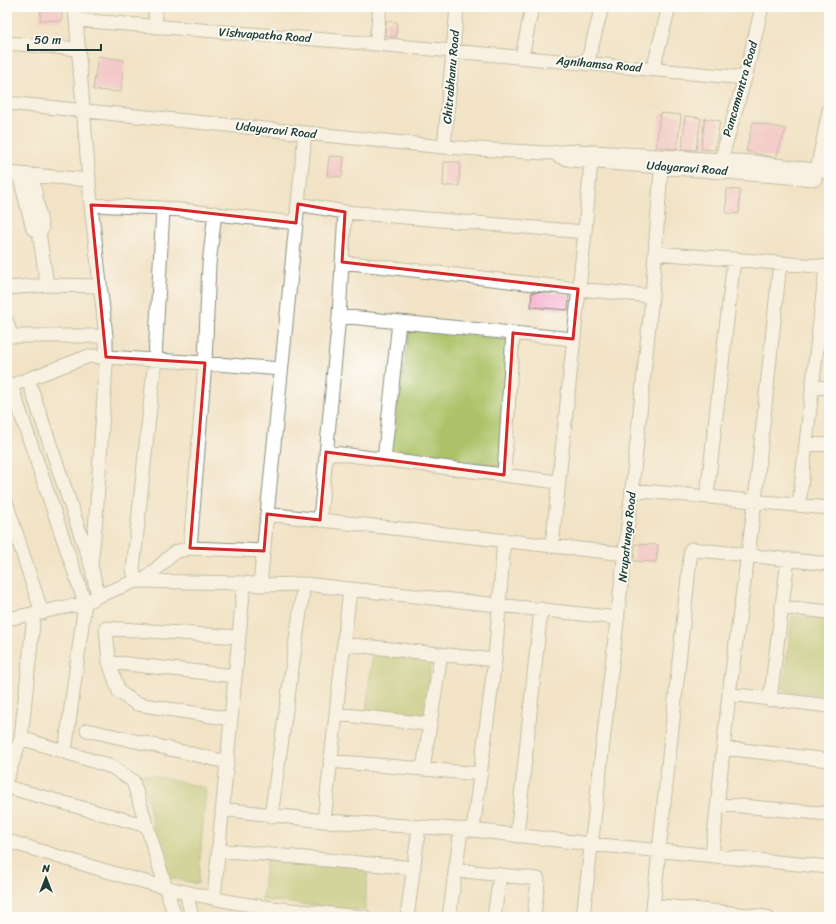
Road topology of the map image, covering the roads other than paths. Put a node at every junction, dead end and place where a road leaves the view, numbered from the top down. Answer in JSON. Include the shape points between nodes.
{"nodes":[{"id":1,"x":75,"y":7,"type":"edge"},
{"id":2,"x":155,"y":7,"type":"edge"},
{"id":3,"x":380,"y":7,"type":"edge"},
{"id":4,"x":457,"y":7,"type":"edge"},
{"id":5,"x":532,"y":7,"type":"edge"},
{"id":6,"x":602,"y":7,"type":"edge"},
{"id":7,"x":669,"y":7,"type":"edge"},
{"id":8,"x":762,"y":7,"type":"edge"},
{"id":9,"x":76,"y":20,"type":"junction"},
{"id":10,"x":156,"y":27,"type":"junction"},
{"id":11,"x":7,"y":43,"type":"edge"},
{"id":12,"x":376,"y":44,"type":"junction"},
{"id":13,"x":78,"y":49,"type":"junction"},
{"id":14,"x":454,"y":51,"type":"junction"},
{"id":15,"x":522,"y":57,"type":"junction"},
{"id":16,"x":587,"y":64,"type":"junction"},
{"id":17,"x":653,"y":69,"type":"junction"},
{"id":18,"x":745,"y":78,"type":"junction"},
{"id":19,"x":7,"y":103,"type":"edge"},
{"id":20,"x":82,"y":109,"type":"junction"},
{"id":21,"x":829,"y":110,"type":"edge"},
{"id":22,"x":305,"y":133,"type":"junction"},
{"id":23,"x":444,"y":147,"type":"junction"},
{"id":24,"x":546,"y":153,"type":"junction"},
{"id":25,"x":591,"y":161,"type":"junction"},
{"id":26,"x":662,"y":161,"type":"junction"},
{"id":27,"x":719,"y":165,"type":"junction"},
{"id":28,"x":823,"y":171,"type":"edge"},
{"id":29,"x":13,"y":173,"type":"edge"},
{"id":30,"x":32,"y":175,"type":"junction"},
{"id":31,"x":89,"y":180,"type":"junction"},
{"id":32,"x":829,"y":180,"type":"edge"},
{"id":33,"x":298,"y":204,"type":"junction"},
{"id":34,"x":91,"y":205,"type":"junction"},
{"id":35,"x":163,"y":208,"type":"junction"},
{"id":36,"x":345,"y":212,"type":"junction"},
{"id":37,"x":215,"y":213,"type":"junction"},
{"id":38,"x":296,"y":223,"type":"junction"},
{"id":39,"x":39,"y":232,"type":"junction"},
{"id":40,"x":585,"y":232,"type":"junction"},
{"id":41,"x":656,"y":253,"type":"junction"},
{"id":42,"x":734,"y":259,"type":"junction"},
{"id":43,"x":342,"y":262,"type":"junction"},
{"id":44,"x":780,"y":263,"type":"junction"},
{"id":45,"x":827,"y":267,"type":"edge"},
{"id":46,"x":47,"y":285,"type":"junction"},
{"id":47,"x":100,"y":286,"type":"junction"},
{"id":48,"x":7,"y":288,"type":"edge"},
{"id":49,"x":578,"y":289,"type":"junction"},
{"id":50,"x":652,"y":296,"type":"junction"},
{"id":51,"x":338,"y":316,"type":"junction"},
{"id":52,"x":7,"y":322,"type":"edge"},
{"id":53,"x":399,"y":322,"type":"junction"},
{"id":54,"x":824,"y":330,"type":"edge"},
{"id":55,"x":512,"y":333,"type":"junction"},
{"id":56,"x":9,"y":336,"type":"edge"},
{"id":57,"x":106,"y":336,"type":"junction"},
{"id":58,"x":573,"y":339,"type":"junction"},
{"id":59,"x":106,"y":357,"type":"junction"},
{"id":60,"x":155,"y":359,"type":"junction"},
{"id":61,"x":204,"y":362,"type":"junction"},
{"id":62,"x":282,"y":369,"type":"junction"},
{"id":63,"x":28,"y":379,"type":"junction"},
{"id":64,"x":9,"y":386,"type":"edge"},
{"id":65,"x":812,"y":386,"type":"junction"},
{"id":66,"x":829,"y":388,"type":"edge"},
{"id":67,"x":806,"y":443,"type":"junction"},
{"id":68,"x":829,"y":445,"type":"edge"},
{"id":69,"x":326,"y":452,"type":"junction"},
{"id":70,"x":384,"y":460,"type":"junction"},
{"id":71,"x":504,"y":475,"type":"junction"},
{"id":72,"x":558,"y":482,"type":"junction"},
{"id":73,"x":632,"y":490,"type":"junction"},
{"id":74,"x":707,"y":496,"type":"junction"},
{"id":75,"x":755,"y":501,"type":"junction"},
{"id":76,"x":7,"y":505,"type":"edge"},
{"id":77,"x":799,"y":505,"type":"junction"},
{"id":78,"x":829,"y":508,"type":"edge"},
{"id":79,"x":267,"y":514,"type":"junction"},
{"id":80,"x":320,"y":520,"type":"junction"},
{"id":81,"x":504,"y":541,"type":"junction"},
{"id":82,"x":552,"y":546,"type":"junction"},
{"id":83,"x":190,"y":548,"type":"junction"},
{"id":84,"x":264,"y":551,"type":"junction"},
{"id":85,"x":625,"y":554,"type":"junction"},
{"id":86,"x":748,"y":555,"type":"junction"},
{"id":87,"x":788,"y":559,"type":"junction"},
{"id":88,"x":829,"y":564,"type":"edge"},
{"id":89,"x":90,"y":565,"type":"junction"},
{"id":90,"x":140,"y":581,"type":"junction"},
{"id":91,"x":244,"y":583,"type":"junction"},
{"id":92,"x":304,"y":584,"type":"junction"},
{"id":93,"x":260,"y":585,"type":"junction"},
{"id":94,"x":350,"y":590,"type":"junction"},
{"id":95,"x":98,"y":596,"type":"junction"},
{"id":96,"x":85,"y":603,"type":"junction"},
{"id":97,"x":500,"y":606,"type":"junction"},
{"id":98,"x":782,"y":606,"type":"junction"},
{"id":99,"x":541,"y":610,"type":"junction"},
{"id":100,"x":829,"y":612,"type":"edge"},
{"id":101,"x":38,"y":614,"type":"junction"},
{"id":102,"x":618,"y":618,"type":"junction"},
{"id":103,"x":7,"y":619,"type":"edge"},
{"id":104,"x":239,"y":637,"type":"junction"},
{"id":105,"x":344,"y":644,"type":"junction"},
{"id":106,"x":440,"y":654,"type":"junction"},
{"id":107,"x":495,"y":660,"type":"junction"},
{"id":108,"x":109,"y":662,"type":"junction"},
{"id":109,"x":235,"y":676,"type":"junction"},
{"id":110,"x":729,"y":694,"type":"junction"},
{"id":111,"x":770,"y":700,"type":"junction"},
{"id":112,"x":829,"y":706,"type":"edge"},
{"id":113,"x":336,"y":714,"type":"junction"},
{"id":114,"x":231,"y":719,"type":"junction"},
{"id":115,"x":428,"y":724,"type":"junction"},
{"id":116,"x":87,"y":730,"type":"dead end"},
{"id":117,"x":21,"y":738,"type":"junction"},
{"id":118,"x":724,"y":748,"type":"junction"},
{"id":119,"x":65,"y":752,"type":"junction"},
{"id":120,"x":829,"y":760,"type":"edge"},
{"id":121,"x":330,"y":761,"type":"junction"},
{"id":122,"x":227,"y":762,"type":"junction"},
{"id":123,"x":423,"y":769,"type":"junction"},
{"id":124,"x":481,"y":774,"type":"junction"},
{"id":125,"x":7,"y":778,"type":"edge"},
{"id":126,"x":7,"y":787,"type":"edge"},
{"id":127,"x":718,"y":804,"type":"junction"},
{"id":128,"x":222,"y":809,"type":"junction"},
{"id":129,"x":829,"y":814,"type":"edge"},
{"id":130,"x":271,"y":816,"type":"junction"},
{"id":131,"x":324,"y":821,"type":"junction"},
{"id":132,"x":147,"y":826,"type":"junction"},
{"id":133,"x":419,"y":827,"type":"junction"},
{"id":134,"x":467,"y":830,"type":"junction"},
{"id":135,"x":518,"y":836,"type":"junction"},
{"id":136,"x":7,"y":841,"type":"edge"},
{"id":137,"x":590,"y":844,"type":"junction"},
{"id":138,"x":218,"y":850,"type":"junction"},
{"id":139,"x":660,"y":850,"type":"junction"},
{"id":140,"x":712,"y":855,"type":"junction"},
{"id":141,"x":829,"y":867,"type":"edge"},
{"id":142,"x":414,"y":868,"type":"junction"},
{"id":143,"x":457,"y":870,"type":"junction"},
{"id":144,"x":500,"y":875,"type":"junction"},
{"id":145,"x":166,"y":888,"type":"junction"},
{"id":146,"x":186,"y":892,"type":"junction"},
{"id":147,"x":214,"y":898,"type":"junction"},
{"id":148,"x":653,"y":911,"type":"edge"},
{"id":149,"x":292,"y":914,"type":"edge"},
{"id":150,"x":174,"y":917,"type":"edge"},
{"id":151,"x":192,"y":917,"type":"edge"},
{"id":152,"x":365,"y":917,"type":"edge"},
{"id":153,"x":407,"y":917,"type":"edge"},
{"id":154,"x":449,"y":917,"type":"edge"},
{"id":155,"x":494,"y":917,"type":"edge"},
{"id":156,"x":534,"y":917,"type":"edge"},
{"id":157,"x":583,"y":917,"type":"edge"},
{"id":158,"x":767,"y":917,"type":"edge"}],
"edges":[{"from":1,"to":9,"type":"street"},
{"from":2,"to":10,"type":"street"},
{"from":3,"to":12,"type":"street"},
{"from":4,"to":14,"type":"street","name":"Chitrabhanu Road"},
{"from":5,"to":15,"type":"street"},
{"from":6,"to":16,"type":"street"},
{"from":7,"to":17,"type":"street"},
{"from":8,"to":18,"type":"street","name":"Pancamantra Road"},
{"from":9,"to":10,"type":"street","name":"Vishvapatha Road"},
{"from":9,"to":13,"type":"street"},
{"from":10,"to":12,"type":"street","name":"Vishvapatha Road"},
{"from":11,"to":13,"type":"street"},
{"from":12,"to":14,"type":"street","name":"Vishvapatha Road"},
{"from":13,"to":20,"type":"street"},
{"from":14,"to":15,"type":"street","name":"Agnihamsa Road"},
{"from":14,"to":23,"type":"street","name":"Chitrabhanu Road"},
{"from":15,"to":16,"type":"street","name":"Agnihamsa Road"},
{"from":16,"to":17,"type":"street","name":"Agnihamsa Road"},
{"from":17,"to":18,"type":"street","name":"Agnihamsa Road"},
{"from":18,"to":27,"type":"street","name":"Pancamantra Road"},
{"from":19,"to":20,"type":"street","name":"Udayaravi Road"},
{"from":20,"to":22,"type":"street","name":"Udayaravi Road"},
{"from":20,"to":31,"type":"street"},
{"from":21,"to":28,"type":"street"},
{"from":22,"to":23,"type":"street","name":"Udayaravi Road"},
{"from":22,"to":33,"type":"street"},
{"from":23,"to":24,"type":"street","name":"Udayaravi Road"},
{"from":24,"to":25,"type":"street","name":"Udayaravi Road","via":[[571,160]]},
{"from":24,"to":26,"type":"street","name":"Udayaravi Road","via":[[578,151]]},
{"from":25,"to":26,"type":"street","name":"Udayaravi Road"},
{"from":25,"to":40,"type":"street"},
{"from":26,"to":27,"type":"street","name":"Udayaravi Road"},
{"from":26,"to":41,"type":"street","name":"Nrupatunga Road"},
{"from":27,"to":28,"type":"street","name":"Udayaravi Road","via":[[752,162]]},
{"from":27,"to":32,"type":"street","name":"Udayaravi Road"},
{"from":29,"to":30,"type":"street"},
{"from":29,"to":39,"type":"street","via":[[33,229]]},
{"from":30,"to":31,"type":"street"},
{"from":30,"to":39,"type":"street","via":[[42,229]]},
{"from":31,"to":34,"type":"street"},
{"from":33,"to":36,"type":"street"},
{"from":33,"to":38,"type":"street"},
{"from":34,"to":35,"type":"street"},
{"from":34,"to":47,"type":"street"},
{"from":35,"to":37,"type":"street"},
{"from":35,"to":60,"type":"street"},
{"from":36,"to":40,"type":"street"},
{"from":36,"to":43,"type":"street"},
{"from":37,"to":38,"type":"street"},
{"from":37,"to":61,"type":"street"},
{"from":38,"to":62,"type":"street"},
{"from":39,"to":46,"type":"street"},
{"from":40,"to":49,"type":"street"},
{"from":41,"to":42,"type":"street"},
{"from":41,"to":50,"type":"street","name":"Nrupatunga Road"},
{"from":42,"to":44,"type":"street"},
{"from":42,"to":74,"type":"street"},
{"from":43,"to":49,"type":"street"},
{"from":43,"to":51,"type":"street"},
{"from":44,"to":45,"type":"street"},
{"from":44,"to":75,"type":"street"},
{"from":45,"to":54,"type":"street"},
{"from":46,"to":47,"type":"street"},
{"from":46,"to":48,"type":"street"},
{"from":47,"to":57,"type":"street"},
{"from":49,"to":50,"type":"street"},
{"from":49,"to":58,"type":"street"},
{"from":50,"to":73,"type":"street","name":"Nrupatunga Road"},
{"from":51,"to":53,"type":"street"},
{"from":51,"to":69,"type":"street"},
{"from":52,"to":56,"type":"street"},
{"from":53,"to":55,"type":"street"},
{"from":53,"to":70,"type":"street"},
{"from":54,"to":65,"type":"street"},
{"from":55,"to":58,"type":"street"},
{"from":55,"to":71,"type":"street"},
{"from":56,"to":57,"type":"street"},
{"from":57,"to":59,"type":"street"},
{"from":58,"to":72,"type":"street"},
{"from":59,"to":60,"type":"street"},
{"from":59,"to":63,"type":"street","via":[[89,356]]},
{"from":59,"to":89,"type":"street","via":[[96,518]]},
{"from":60,"to":61,"type":"street"},
{"from":60,"to":90,"type":"street","via":[[133,570]]},
{"from":61,"to":62,"type":"street"},
{"from":61,"to":83,"type":"street"},
{"from":62,"to":79,"type":"street"},
{"from":63,"to":64,"type":"street"},
{"from":63,"to":89,"type":"street"},
{"from":64,"to":96,"type":"street"},
{"from":65,"to":66,"type":"street"},
{"from":65,"to":67,"type":"street"},
{"from":67,"to":68,"type":"street"},
{"from":67,"to":77,"type":"street"},
{"from":69,"to":70,"type":"street"},
{"from":69,"to":80,"type":"street"},
{"from":70,"to":71,"type":"street"},
{"from":71,"to":72,"type":"street"},
{"from":72,"to":82,"type":"street"},
{"from":73,"to":74,"type":"street"},
{"from":73,"to":85,"type":"street","name":"Nrupatunga Road"},
{"from":74,"to":75,"type":"street"},
{"from":75,"to":77,"type":"street"},
{"from":75,"to":86,"type":"street"},
{"from":76,"to":101,"type":"street"},
{"from":77,"to":78,"type":"street"},
{"from":79,"to":80,"type":"street"},
{"from":79,"to":84,"type":"street"},
{"from":80,"to":81,"type":"street"},
{"from":81,"to":82,"type":"street"},
{"from":81,"to":97,"type":"street"},
{"from":82,"to":85,"type":"street"},
{"from":83,"to":84,"type":"street"},
{"from":83,"to":90,"type":"street","via":[[176,552]]},
{"from":84,"to":93,"type":"street"},
{"from":85,"to":102,"type":"street","name":"Nrupatunga Road"},
{"from":86,"to":87,"type":"street"},
{"from":86,"to":110,"type":"street"},
{"from":86,"to":139,"type":"street","via":[[691,549]]},
{"from":87,"to":88,"type":"street"},
{"from":87,"to":98,"type":"street"},
{"from":89,"to":95,"type":"street"},
{"from":90,"to":91,"type":"street"},
{"from":90,"to":95,"type":"street"},
{"from":91,"to":93,"type":"street"},
{"from":91,"to":104,"type":"street"},
{"from":92,"to":93,"type":"street"},
{"from":92,"to":94,"type":"street"},
{"from":92,"to":130,"type":"street"},
{"from":94,"to":97,"type":"street"},
{"from":94,"to":105,"type":"street"},
{"from":95,"to":96,"type":"street"},
{"from":96,"to":101,"type":"street"},
{"from":96,"to":119,"type":"street"},
{"from":97,"to":99,"type":"street"},
{"from":97,"to":107,"type":"street"},
{"from":98,"to":100,"type":"street"},
{"from":98,"to":111,"type":"street"},
{"from":99,"to":102,"type":"street"},
{"from":99,"to":135,"type":"street"},
{"from":101,"to":103,"type":"street"},
{"from":101,"to":117,"type":"street"},
{"from":102,"to":137,"type":"street","name":"Nrupatunga Road"},
{"from":104,"to":108,"type":"street","via":[[106,628]]},
{"from":104,"to":109,"type":"street"},
{"from":105,"to":106,"type":"street"},
{"from":105,"to":113,"type":"street"},
{"from":106,"to":107,"type":"street"},
{"from":106,"to":115,"type":"street"},
{"from":107,"to":124,"type":"street"},
{"from":108,"to":109,"type":"street"},
{"from":108,"to":114,"type":"street","via":[[119,692],[137,704]]},
{"from":109,"to":114,"type":"street"},
{"from":110,"to":111,"type":"street"},
{"from":110,"to":118,"type":"street"},
{"from":111,"to":112,"type":"street"},
{"from":113,"to":115,"type":"street"},
{"from":113,"to":121,"type":"street"},
{"from":114,"to":122,"type":"street"},
{"from":115,"to":123,"type":"street"},
{"from":116,"to":122,"type":"street"},
{"from":117,"to":119,"type":"street"},
{"from":117,"to":125,"type":"street"},
{"from":118,"to":120,"type":"street"},
{"from":118,"to":127,"type":"street"},
{"from":119,"to":132,"type":"street","via":[[112,767],[133,781]]},
{"from":121,"to":123,"type":"street"},
{"from":121,"to":131,"type":"street"},
{"from":122,"to":128,"type":"street"},
{"from":123,"to":124,"type":"street"},
{"from":124,"to":134,"type":"street"},
{"from":126,"to":132,"type":"street"},
{"from":127,"to":129,"type":"street"},
{"from":127,"to":140,"type":"street"},
{"from":128,"to":130,"type":"street"},
{"from":128,"to":138,"type":"street"},
{"from":130,"to":131,"type":"street"},
{"from":131,"to":133,"type":"street"},
{"from":132,"to":145,"type":"street"},
{"from":133,"to":134,"type":"street"},
{"from":133,"to":142,"type":"street"},
{"from":134,"to":135,"type":"street"},
{"from":134,"to":143,"type":"street"},
{"from":135,"to":137,"type":"street"},
{"from":136,"to":145,"type":"street"},
{"from":137,"to":139,"type":"street"},
{"from":137,"to":157,"type":"street","name":"Nrupatunga Road"},
{"from":138,"to":142,"type":"street"},
{"from":138,"to":147,"type":"street"},
{"from":139,"to":140,"type":"street"},
{"from":139,"to":148,"type":"street"},
{"from":140,"to":141,"type":"street"},
{"from":142,"to":153,"type":"street"},
{"from":143,"to":144,"type":"street"},
{"from":143,"to":154,"type":"street"},
{"from":144,"to":155,"type":"street"},
{"from":144,"to":156,"type":"street","via":[[538,879]]},
{"from":145,"to":146,"type":"street"},
{"from":145,"to":150,"type":"street"},
{"from":146,"to":147,"type":"street"},
{"from":146,"to":151,"type":"street"},
{"from":147,"to":149,"type":"street"},
{"from":148,"to":158,"type":"street"},
{"from":149,"to":152,"type":"street"}]}
